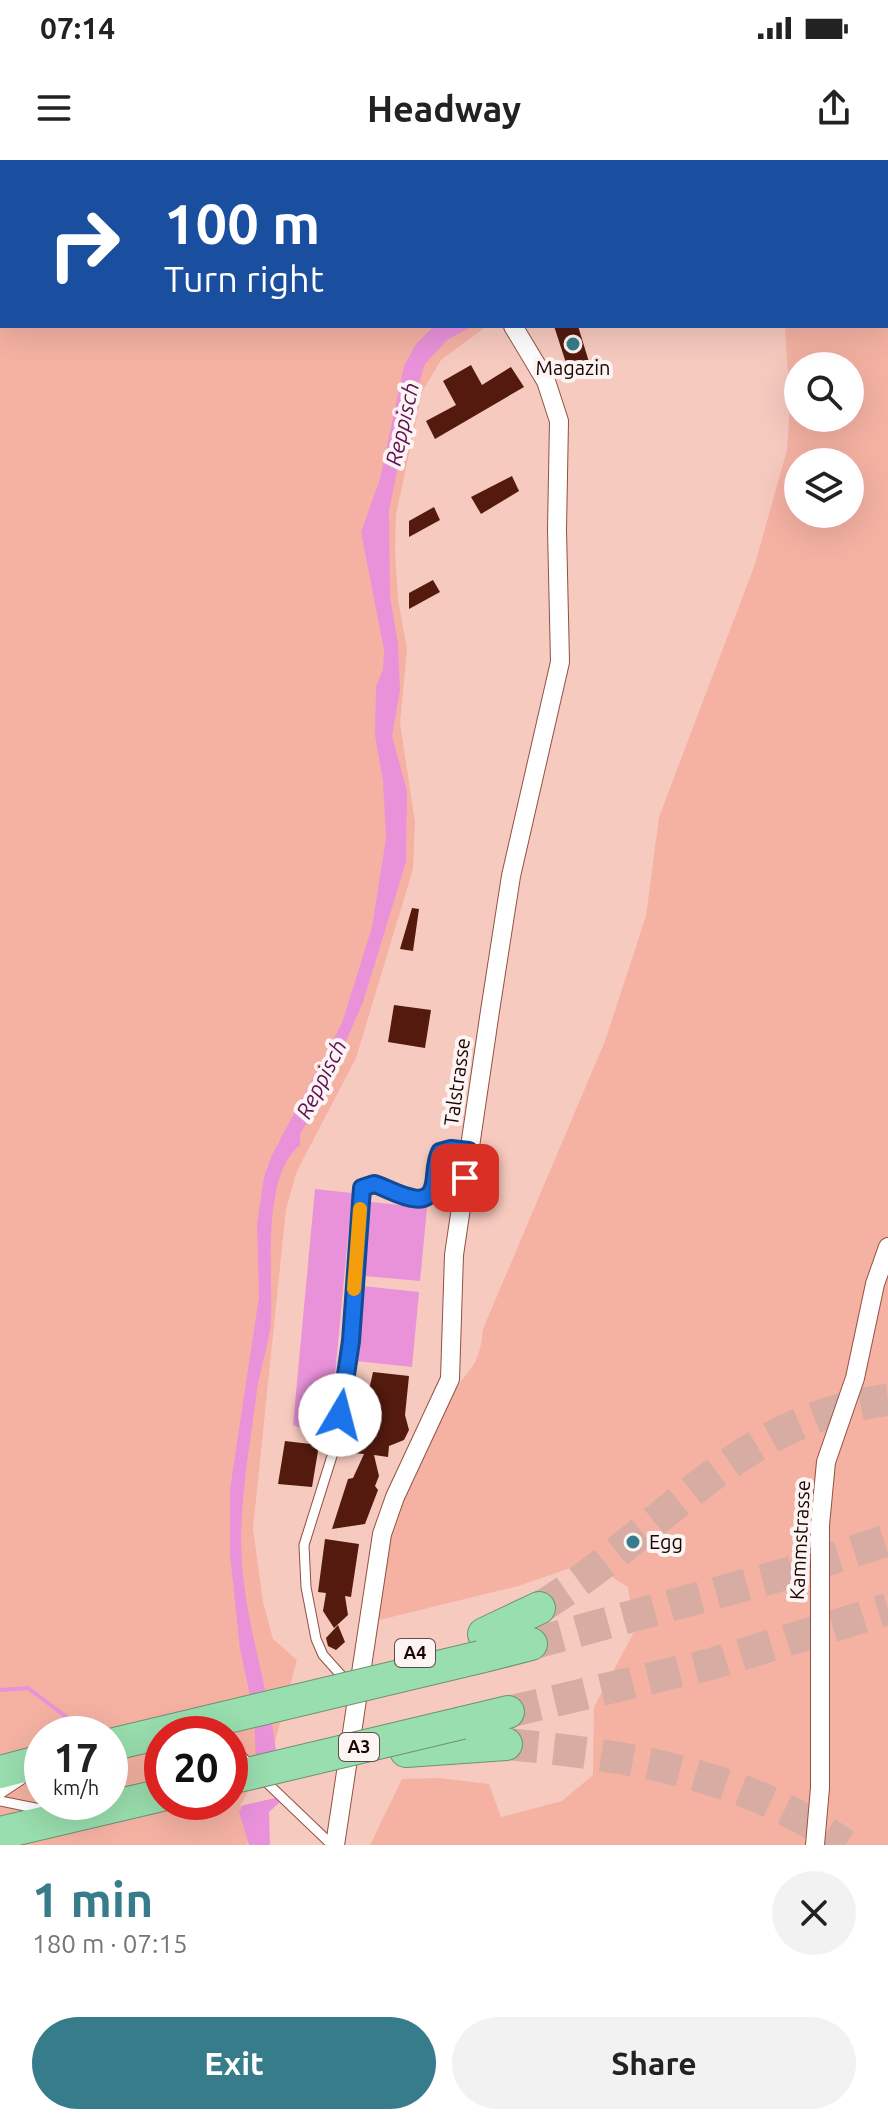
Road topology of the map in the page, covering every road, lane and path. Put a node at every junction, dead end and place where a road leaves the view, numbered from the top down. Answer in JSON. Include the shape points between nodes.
{"nodes":[{"id":1,"x":514,"y":328,"type":"edge"},
{"id":2,"x":469,"y":1151,"type":"junction"},
{"id":3,"x":888,"y":1247,"type":"edge"},
{"id":4,"x":539,"y":1608,"type":"tunnel mouth"},
{"id":5,"x":531,"y":1644,"type":"tunnel mouth"},
{"id":6,"x":482,"y":1645,"type":"junction"},
{"id":7,"x":356,"y":1691,"type":"junction"},
{"id":8,"x":207,"y":1708,"type":"dead end"},
{"id":9,"x":508,"y":1712,"type":"tunnel mouth"},
{"id":10,"x":211,"y":1716,"type":"edge"},
{"id":11,"x":460,"y":1734,"type":"junction"},
{"id":12,"x":128,"y":1741,"type":"edge"},
{"id":13,"x":506,"y":1744,"type":"tunnel mouth"},
{"id":14,"x":24,"y":1766,"type":"edge"},
{"id":15,"x":0,"y":1772,"type":"edge"},
{"id":16,"x":248,"y":1773,"type":"edge"},
{"id":17,"x":248,"y":1774,"type":"edge"},
{"id":18,"x":24,"y":1779,"type":"edge"},
{"id":19,"x":0,"y":1794,"type":"edge"},
{"id":20,"x":0,"y":1801,"type":"edge"},
{"id":21,"x":24,"y":1805,"type":"edge"},
{"id":22,"x":55,"y":1820,"type":"edge"},
{"id":23,"x":0,"y":1833,"type":"edge"},
{"id":24,"x":334,"y":1845,"type":"edge"},
{"id":25,"x":815,"y":1845,"type":"edge"}],
"edges":[{"from":1,"to":2,"type":"street","name":"Talstrasse","via":[[546,381],[559,421],[561,648],[555,699],[511,876]]},
{"from":2,"to":7,"type":"street","name":"Talstrasse","via":[[453,1271],[450,1379],[382,1534]]},
{"from":2,"to":7,"type":"lane","via":[[440,1152],[433,1188],[422,1198],[410,1199],[374,1184],[362,1188],[351,1341],[337,1440],[304,1545],[318,1645]]},
{"from":3,"to":25,"type":"street","name":"Kammstrasse","via":[[855,1378],[826,1462],[820,1525],[820,1788]]},
{"from":4,"to":6,"type":"highway"},
{"from":5,"to":6,"type":"highway"},
{"from":6,"to":7,"type":"highway","bridge":true},
{"from":7,"to":12,"type":"highway","bridge":true},
{"from":7,"to":24,"type":"street","name":"Talstrasse"},
{"from":8,"to":10,"type":"lane"},
{"from":9,"to":11,"type":"highway","number":"A3"},
{"from":11,"to":13,"type":"highway"},
{"from":11,"to":16,"type":"highway","number":"A3","bridge":true},
{"from":14,"to":15,"type":"highway"},
{"from":17,"to":24,"type":"lane"},
{"from":18,"to":19,"type":"lane"},
{"from":20,"to":21,"type":"lane"},
{"from":22,"to":23,"type":"highway"}]}
